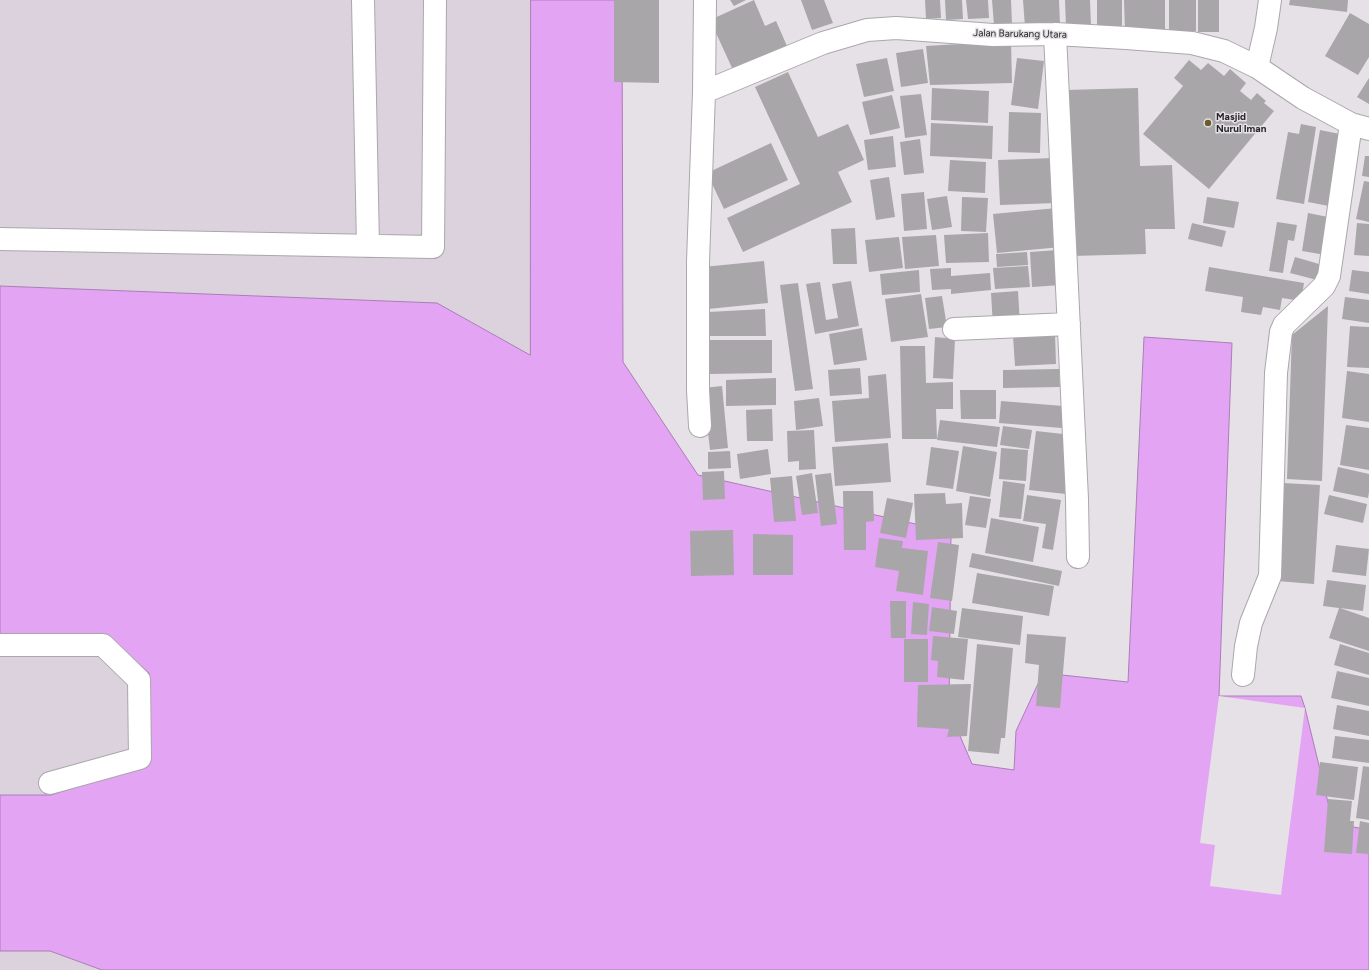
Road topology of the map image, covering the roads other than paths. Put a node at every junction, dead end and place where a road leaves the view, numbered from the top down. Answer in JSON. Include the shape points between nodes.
{"nodes":[{"id":1,"x":362,"y":0,"type":"edge"},
{"id":2,"x":435,"y":0,"type":"edge"},
{"id":3,"x":705,"y":0,"type":"edge"},
{"id":4,"x":1270,"y":0,"type":"edge"},
{"id":5,"x":1055,"y":34,"type":"junction"},
{"id":6,"x":1257,"y":67,"type":"junction"},
{"id":7,"x":704,"y":92,"type":"junction"},
{"id":8,"x":1360,"y":126,"type":"edge"},
{"id":9,"x":0,"y":239,"type":"edge"},
{"id":10,"x":368,"y":246,"type":"junction"},
{"id":11,"x":1069,"y":324,"type":"junction"},
{"id":12,"x":954,"y":330,"type":"dead end"},
{"id":13,"x":700,"y":426,"type":"dead end"},
{"id":14,"x":1078,"y":557,"type":"dead end"},
{"id":15,"x":0,"y":645,"type":"edge"},
{"id":16,"x":1243,"y":675,"type":"dead end"},
{"id":17,"x":50,"y":783,"type":"dead end"}],
"edges":[{"from":1,"to":10,"type":"street"},
{"from":2,"to":10,"type":"street","via":[[433,247]]},
{"from":3,"to":7,"type":"street"},
{"from":4,"to":6,"type":"street"},
{"from":5,"to":6,"type":"street","name":"Jalan Barukang Utara","via":[[1192,44],[1224,51]]},
{"from":5,"to":7,"type":"street","name":"Jalan Barukang Utara","via":[[993,36],[896,28],[867,30],[823,43]]},
{"from":5,"to":11,"type":"street"},
{"from":6,"to":8,"type":"street","name":"Jalan Barukang Utara","via":[[1303,98]]},
{"from":7,"to":13,"type":"street","via":[[698,262]]},
{"from":8,"to":16,"type":"street","via":[[1329,276],[1324,286],[1284,325],[1281,332],[1276,373],[1270,576],[1251,623]]},
{"from":9,"to":10,"type":"street"},
{"from":11,"to":12,"type":"street"},
{"from":11,"to":14,"type":"street","via":[[1078,500]]},
{"from":15,"to":17,"type":"street","via":[[104,645],[139,680],[140,758]]}]}
